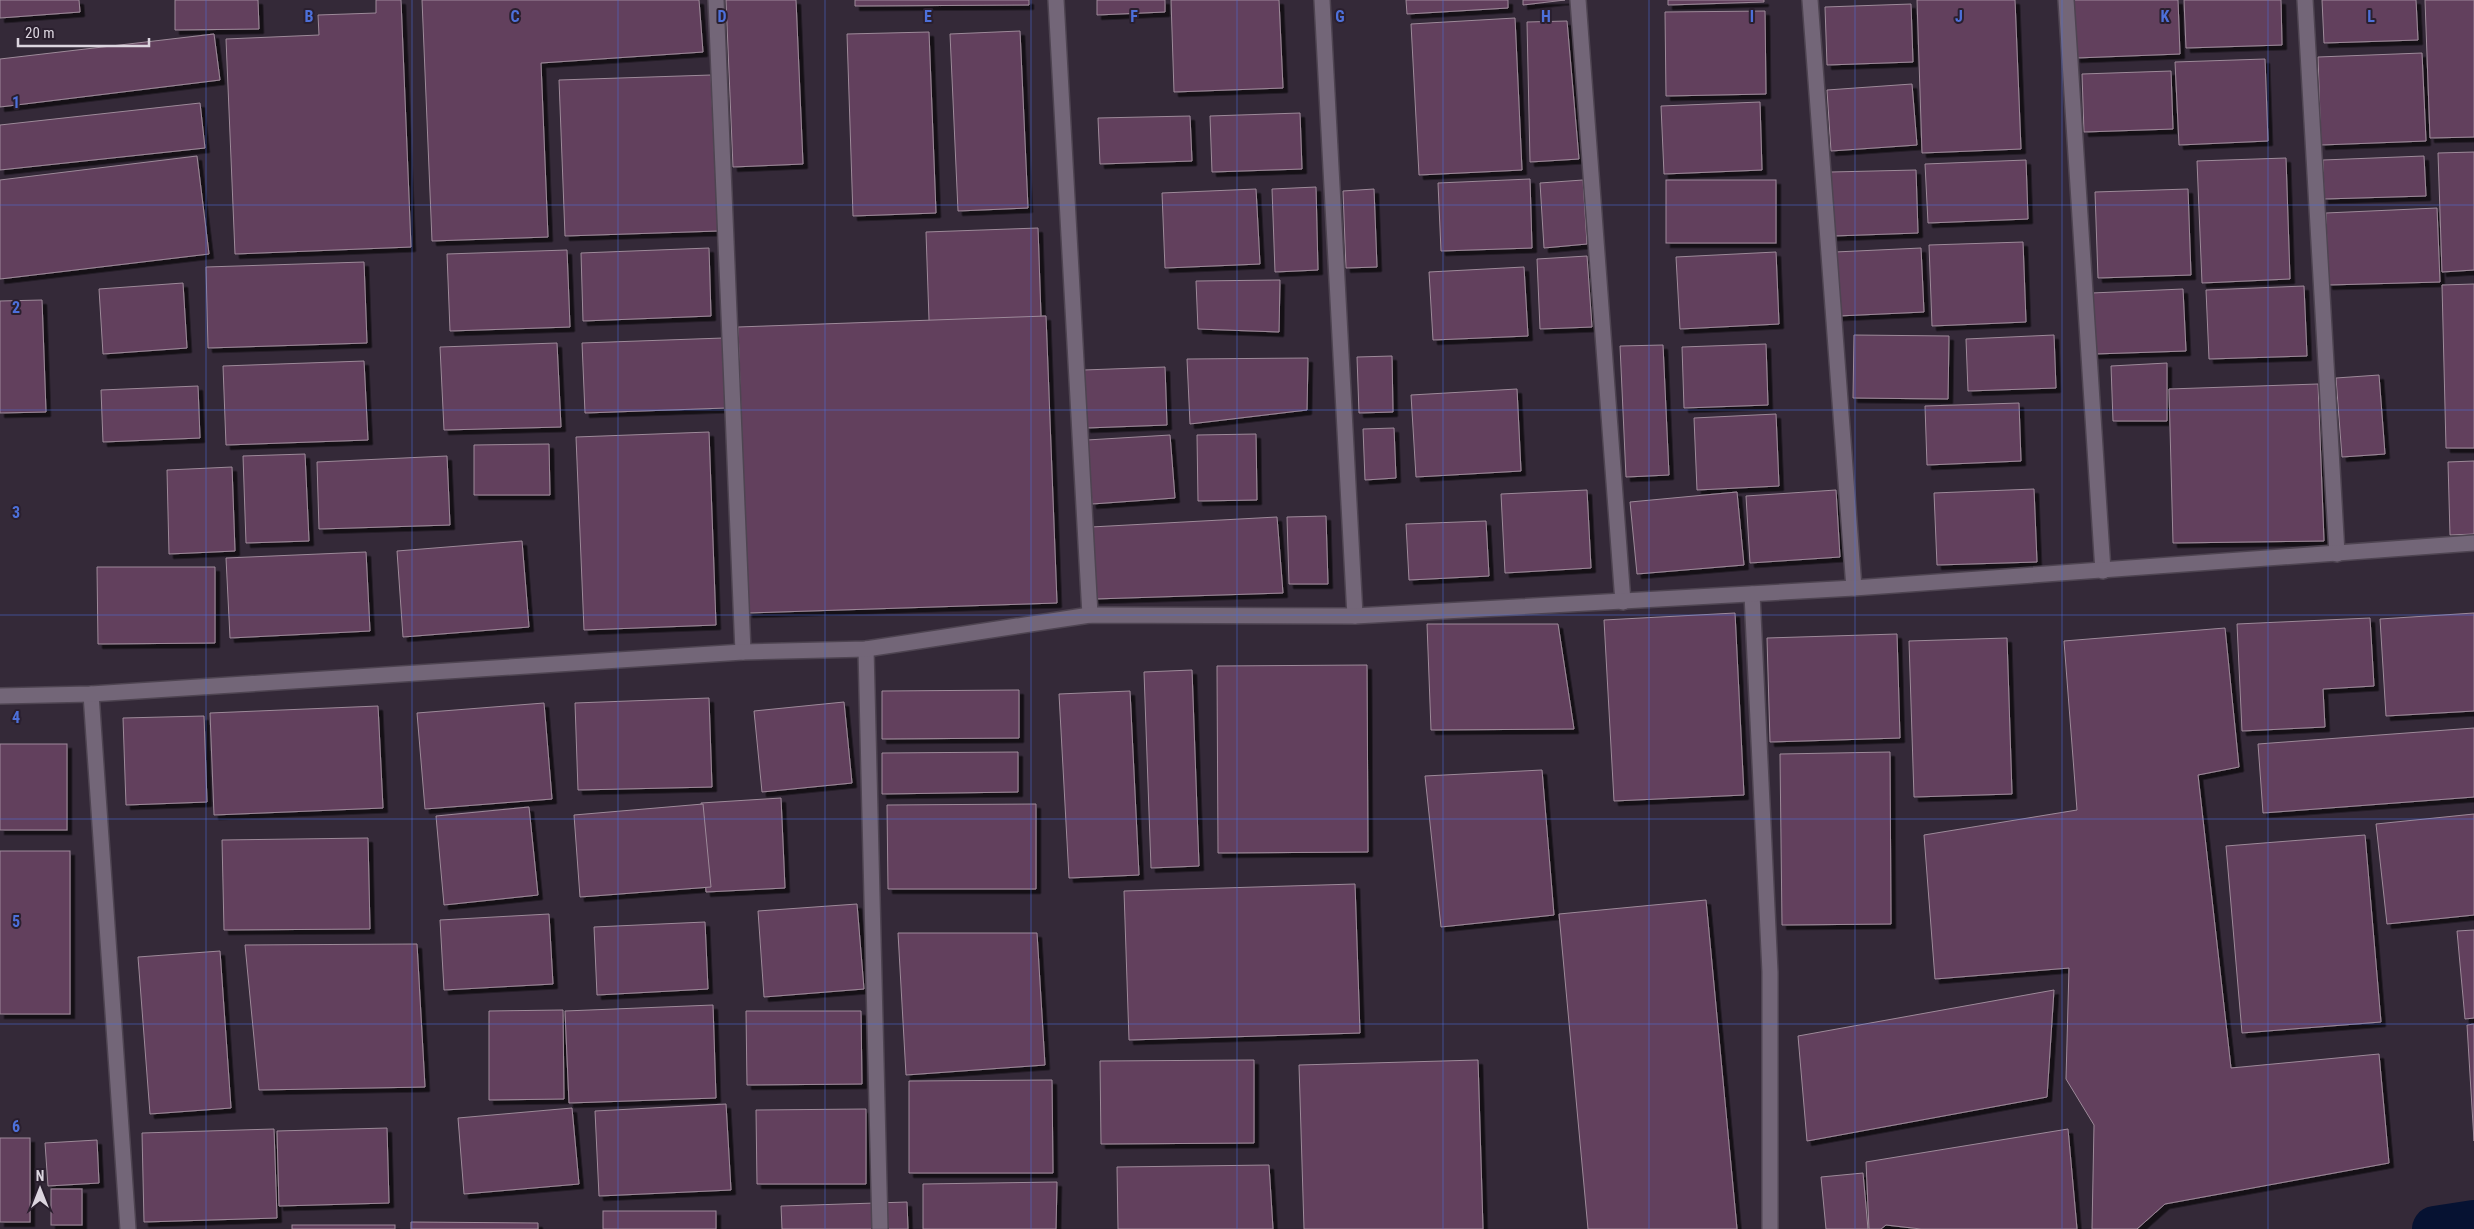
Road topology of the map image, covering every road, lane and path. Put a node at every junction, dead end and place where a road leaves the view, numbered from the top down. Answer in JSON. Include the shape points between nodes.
{"nodes":[{"id":1,"x":716,"y":0,"type":"edge"},
{"id":2,"x":1056,"y":0,"type":"edge"},
{"id":3,"x":1322,"y":0,"type":"edge"},
{"id":4,"x":1578,"y":0,"type":"edge"},
{"id":5,"x":1810,"y":0,"type":"edge"},
{"id":6,"x":2066,"y":0,"type":"edge"},
{"id":7,"x":2305,"y":0,"type":"edge"},
{"id":8,"x":2474,"y":544,"type":"edge"},
{"id":9,"x":2338,"y":554,"type":"junction"},
{"id":10,"x":2103,"y":571,"type":"junction"},
{"id":11,"x":1854,"y":588,"type":"junction"},
{"id":12,"x":1752,"y":594,"type":"junction"},
{"id":13,"x":1623,"y":602,"type":"junction"},
{"id":14,"x":1090,"y":615,"type":"junction"},
{"id":15,"x":1355,"y":616,"type":"junction"},
{"id":16,"x":866,"y":648,"type":"junction"},
{"id":17,"x":743,"y":652,"type":"junction"},
{"id":18,"x":90,"y":694,"type":"junction"},
{"id":19,"x":0,"y":696,"type":"edge"},
{"id":20,"x":128,"y":1229,"type":"edge"},
{"id":21,"x":880,"y":1229,"type":"edge"},
{"id":22,"x":1770,"y":1229,"type":"edge"}],
"edges":[{"from":1,"to":17,"type":"street"},
{"from":2,"to":14,"type":"street"},
{"from":3,"to":15,"type":"street"},
{"from":4,"to":13,"type":"street"},
{"from":5,"to":11,"type":"street"},
{"from":6,"to":10,"type":"street"},
{"from":7,"to":9,"type":"street"},
{"from":8,"to":9,"type":"street"},
{"from":9,"to":10,"type":"street"},
{"from":10,"to":11,"type":"street"},
{"from":11,"to":12,"type":"street"},
{"from":12,"to":13,"type":"street"},
{"from":12,"to":22,"type":"street","via":[[1770,972]]},
{"from":13,"to":15,"type":"street"},
{"from":14,"to":15,"type":"street"},
{"from":14,"to":16,"type":"street"},
{"from":16,"to":17,"type":"street"},
{"from":16,"to":21,"type":"street"},
{"from":17,"to":18,"type":"street"},
{"from":18,"to":19,"type":"street"},
{"from":18,"to":20,"type":"street"}]}
